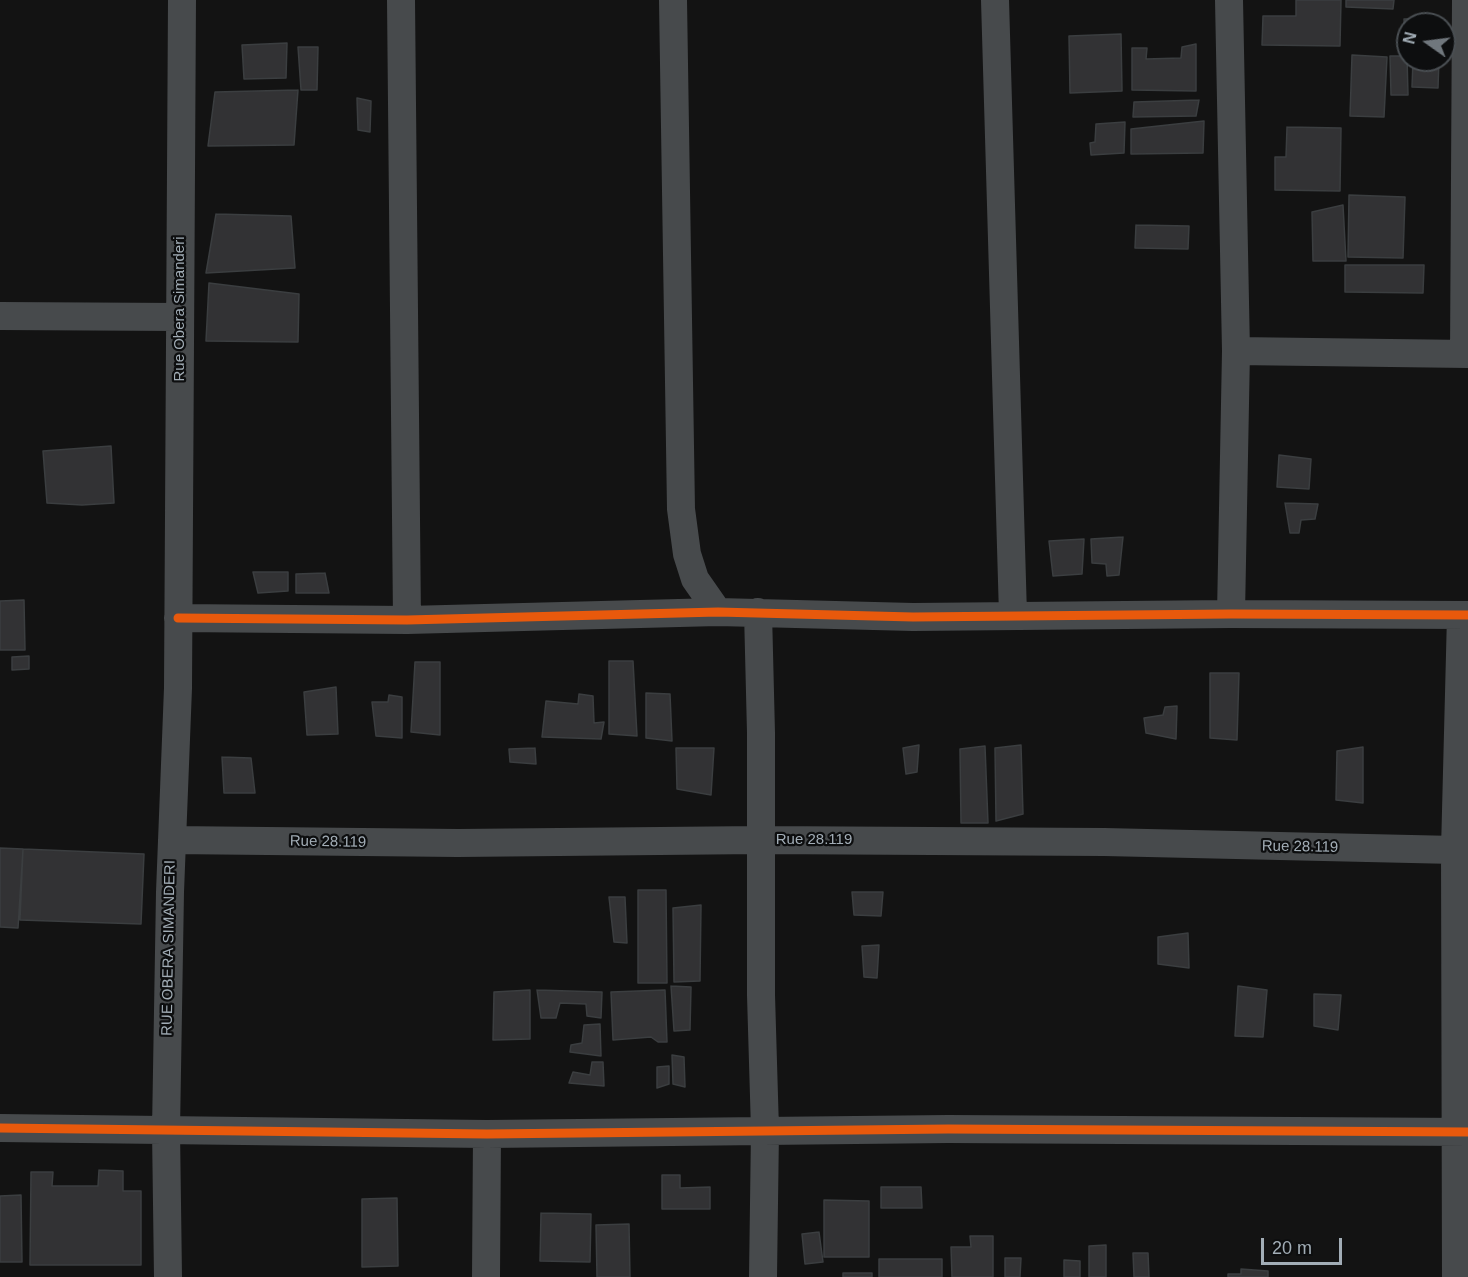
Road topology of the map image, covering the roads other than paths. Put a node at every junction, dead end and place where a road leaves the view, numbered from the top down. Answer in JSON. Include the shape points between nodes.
{"nodes":[{"id":1,"x":182,"y":0,"type":"edge"},
{"id":2,"x":400,"y":0,"type":"edge"},
{"id":3,"x":673,"y":0,"type":"edge"},
{"id":4,"x":995,"y":0,"type":"edge"},
{"id":5,"x":1229,"y":0,"type":"edge"},
{"id":6,"x":1466,"y":0,"type":"edge"},
{"id":7,"x":0,"y":316,"type":"edge"},
{"id":8,"x":180,"y":317,"type":"junction"},
{"id":9,"x":1236,"y":351,"type":"junction"},
{"id":10,"x":1466,"y":354,"type":"edge"},
{"id":11,"x":718,"y":612,"type":"junction"},
{"id":12,"x":758,"y":612,"type":"junction"},
{"id":13,"x":1231,"y":614,"type":"junction"},
{"id":14,"x":1013,"y":615,"type":"junction"},
{"id":15,"x":1464,"y":615,"type":"edge"},
{"id":16,"x":178,"y":618,"type":"junction"},
{"id":17,"x":407,"y":620,"type":"junction"},
{"id":18,"x":172,"y":840,"type":"junction"},
{"id":19,"x":760,"y":840,"type":"junction"},
{"id":20,"x":1455,"y":850,"type":"junction"},
{"id":21,"x":0,"y":1128,"type":"edge"},
{"id":22,"x":166,"y":1130,"type":"junction"},
{"id":23,"x":765,"y":1130,"type":"junction"},
{"id":24,"x":1462,"y":1132,"type":"edge"},
{"id":25,"x":487,"y":1134,"type":"junction"},
{"id":26,"x":168,"y":1277,"type":"edge"},
{"id":27,"x":486,"y":1277,"type":"edge"},
{"id":28,"x":763,"y":1277,"type":"edge"},
{"id":29,"x":1456,"y":1277,"type":"edge"}],
"edges":[{"from":1,"to":8,"type":"street","name":"Rue Obera Simanderi"},
{"from":2,"to":17,"type":"street"},
{"from":3,"to":11,"type":"street","via":[[681,510],[695,579]]},
{"from":4,"to":14,"type":"street"},
{"from":5,"to":9,"type":"street"},
{"from":6,"to":10,"type":"street"},
{"from":7,"to":8,"type":"street"},
{"from":8,"to":16,"type":"street","name":"Rue Obera Simanderi"},
{"from":9,"to":10,"type":"street"},
{"from":9,"to":13,"type":"street"},
{"from":11,"to":12,"type":"street"},
{"from":11,"to":17,"type":"street"},
{"from":12,"to":14,"type":"street","via":[[913,617]]},
{"from":12,"to":19,"type":"street"},
{"from":13,"to":14,"type":"street"},
{"from":13,"to":15,"type":"street"},
{"from":15,"to":20,"type":"street"},
{"from":16,"to":17,"type":"street"},
{"from":16,"to":18,"type":"street","name":"RUE OBERA SIMANDERI"},
{"from":18,"to":19,"type":"street","name":"Rue 28.119"},
{"from":18,"to":22,"type":"street","name":"RUE OBERA SIMANDERI"},
{"from":19,"to":20,"type":"street","name":"Rue 28.119"},
{"from":19,"to":23,"type":"street"},
{"from":20,"to":24,"type":"street"},
{"from":21,"to":22,"type":"street"},
{"from":22,"to":25,"type":"street"},
{"from":22,"to":26,"type":"street","name":"RUE OBERA SIMANDERI"},
{"from":23,"to":24,"type":"street"},
{"from":23,"to":25,"type":"street"},
{"from":23,"to":28,"type":"street"},
{"from":24,"to":29,"type":"street"},
{"from":25,"to":27,"type":"street"}]}
